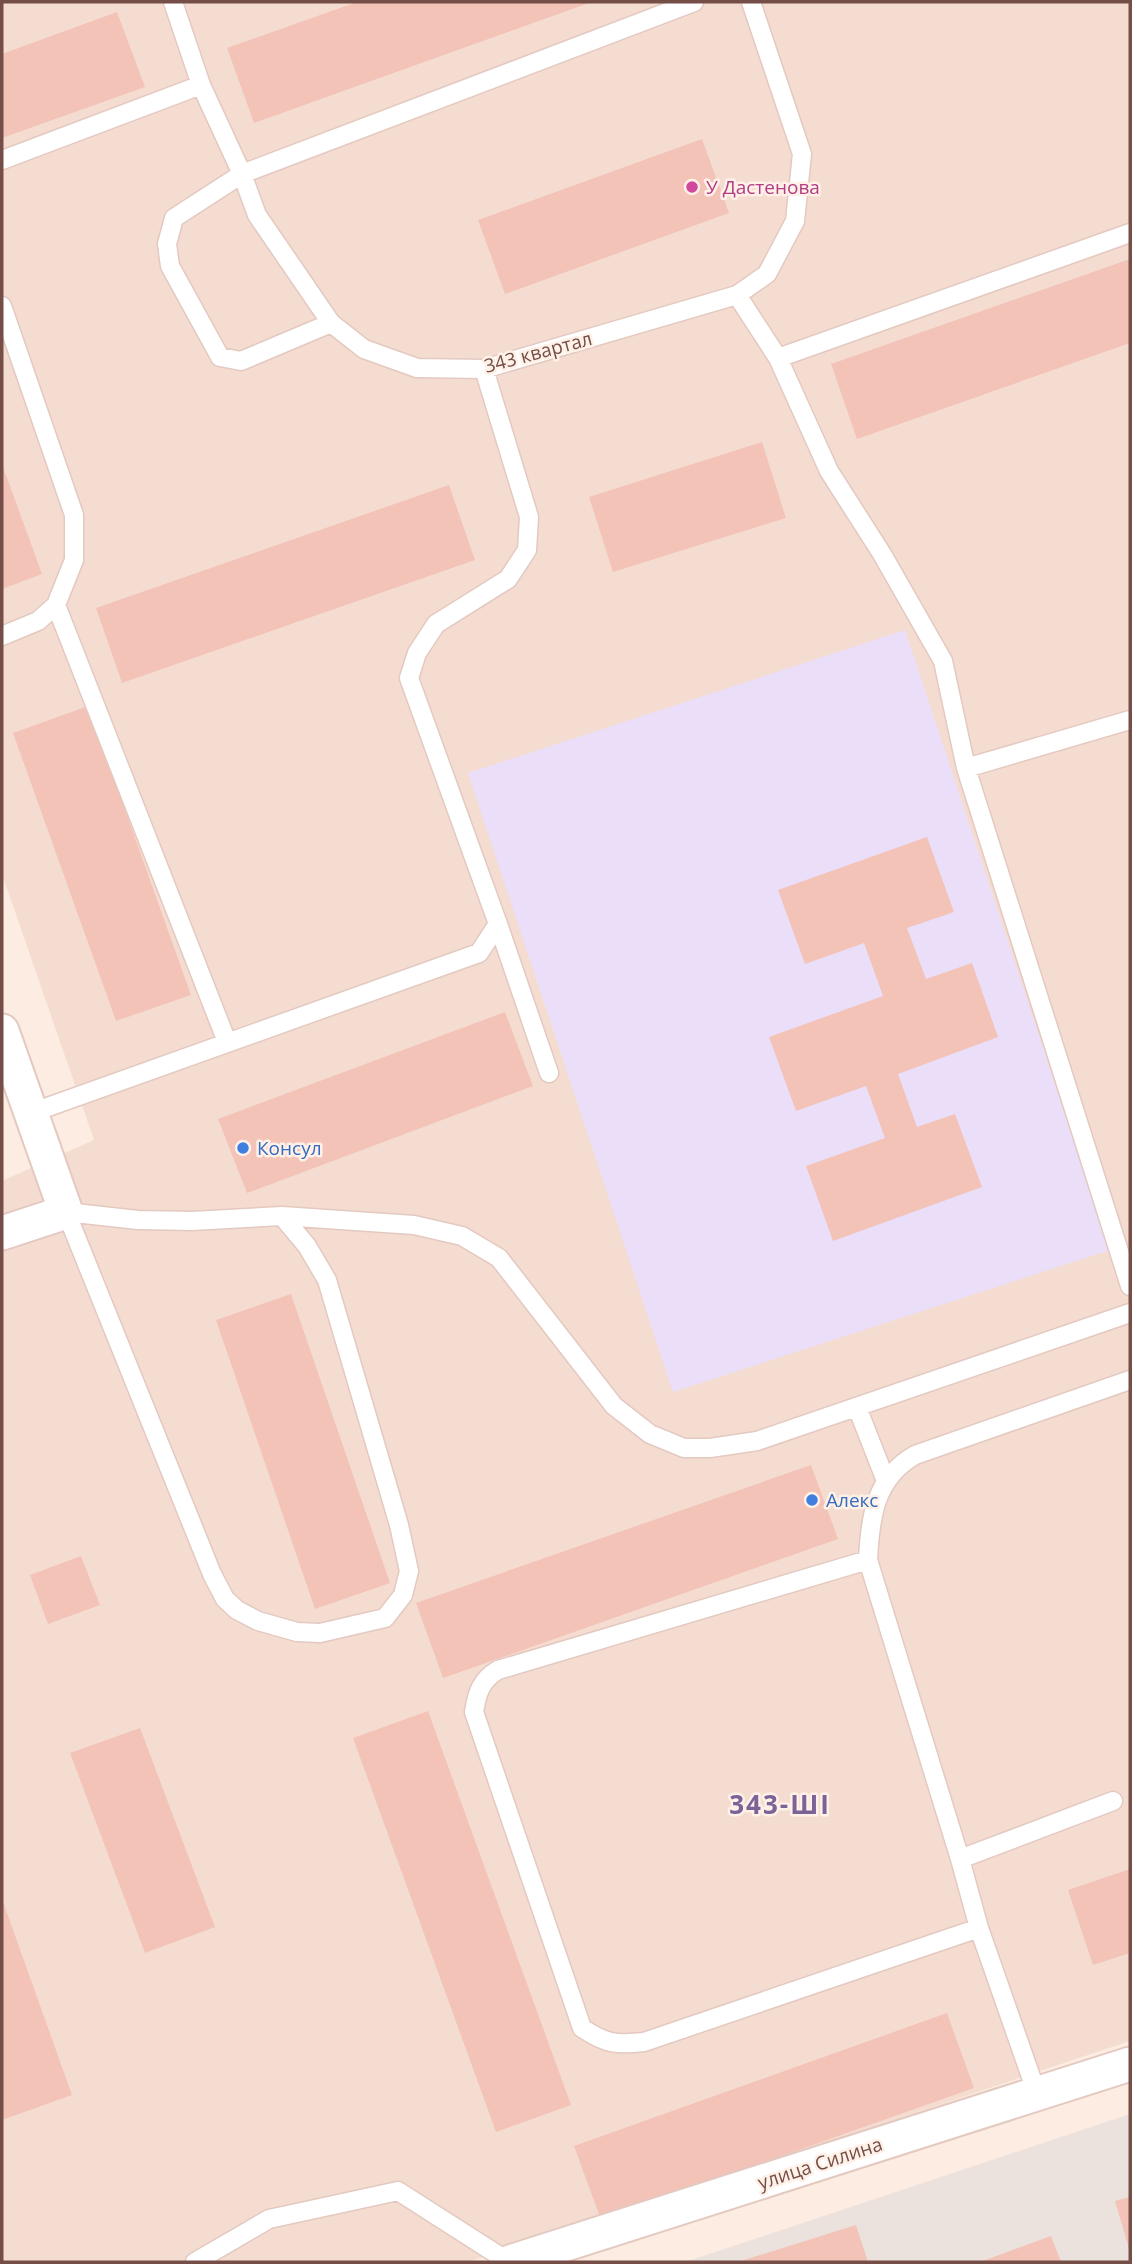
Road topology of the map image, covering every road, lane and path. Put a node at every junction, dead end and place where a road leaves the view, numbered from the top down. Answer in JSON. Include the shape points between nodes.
{"nodes":[{"id":1,"x":173,"y":2,"type":"edge"},
{"id":2,"x":694,"y":2,"type":"edge"},
{"id":3,"x":751,"y":2,"type":"edge"},
{"id":4,"x":201,"y":85,"type":"junction"},
{"id":5,"x":2,"y":160,"type":"edge"},
{"id":6,"x":242,"y":174,"type":"junction"},
{"id":7,"x":1130,"y":233,"type":"edge"},
{"id":8,"x":737,"y":295,"type":"junction"},
{"id":9,"x":2,"y":306,"type":"edge"},
{"id":10,"x":331,"y":323,"type":"junction"},
{"id":11,"x":778,"y":358,"type":"junction"},
{"id":12,"x":484,"y":369,"type":"junction"},
{"id":13,"x":56,"y":605,"type":"junction"},
{"id":14,"x":2,"y":636,"type":"edge"},
{"id":15,"x":1130,"y":720,"type":"edge"},
{"id":16,"x":966,"y":768,"type":"junction"},
{"id":17,"x":498,"y":924,"type":"junction"},
{"id":18,"x":2,"y":1031,"type":"edge"},
{"id":19,"x":227,"y":1042,"type":"junction"},
{"id":20,"x":549,"y":1073,"type":"dead end"},
{"id":21,"x":31,"y":1113,"type":"junction"},
{"id":22,"x":66,"y":1212,"type":"junction"},
{"id":23,"x":282,"y":1216,"type":"junction"},
{"id":24,"x":2,"y":1233,"type":"edge"},
{"id":25,"x":1130,"y":1286,"type":"edge"},
{"id":26,"x":1130,"y":1313,"type":"edge"},
{"id":27,"x":1130,"y":1380,"type":"edge"},
{"id":28,"x":857,"y":1407,"type":"junction"},
{"id":29,"x":886,"y":1481,"type":"junction"},
{"id":30,"x":868,"y":1560,"type":"junction"},
{"id":31,"x":1114,"y":1801,"type":"dead end"},
{"id":32,"x":960,"y":1859,"type":"junction"},
{"id":33,"x":979,"y":1928,"type":"junction"},
{"id":34,"x":1130,"y":2064,"type":"edge"},
{"id":35,"x":1037,"y":2094,"type":"junction"},
{"id":36,"x":195,"y":2262,"type":"edge"},
{"id":37,"x":510,"y":2262,"type":"edge"}],
"edges":[{"from":1,"to":4,"type":"lane","name":"343 квартал"},
{"from":2,"to":6,"type":"lane"},
{"from":3,"to":8,"type":"lane","name":"343 квартал","via":[[802,154],[795,221],[767,274]]},
{"from":4,"to":5,"type":"lane"},
{"from":4,"to":6,"type":"lane","name":"343 квартал"},
{"from":6,"to":10,"type":"lane","name":"343 квартал","via":[[257,215]]},
{"from":6,"to":10,"type":"lane","via":[[174,218],[167,244],[170,266],[220,357],[241,361]]},
{"from":7,"to":11,"type":"lane"},
{"from":8,"to":11,"type":"lane"},
{"from":8,"to":12,"type":"lane","name":"343 квартал"},
{"from":9,"to":13,"type":"lane","via":[[74,515],[74,560]]},
{"from":10,"to":12,"type":"lane","name":"343 квартал","via":[[364,349],[416,368]]},
{"from":11,"to":16,"type":"lane","via":[[829,471],[943,661]]},
{"from":12,"to":17,"type":"lane","via":[[529,517],[527,551],[508,579],[436,624],[417,653],[409,678]]},
{"from":13,"to":14,"type":"lane","via":[[38,621]]},
{"from":13,"to":19,"type":"lane"},
{"from":15,"to":16,"type":"lane"},
{"from":16,"to":25,"type":"lane"},
{"from":17,"to":19,"type":"lane","via":[[479,953]]},
{"from":17,"to":20,"type":"lane"},
{"from":18,"to":21,"type":"street"},
{"from":19,"to":21,"type":"lane"},
{"from":21,"to":22,"type":"street"},
{"from":22,"to":23,"type":"lane","via":[[192,1221]]},
{"from":22,"to":23,"type":"lane","via":[[225,1599],[258,1622],[320,1633],[384,1618],[402,1595],[409,1571],[327,1280]]},
{"from":22,"to":24,"type":"street"},
{"from":23,"to":28,"type":"lane","via":[[414,1225],[462,1236],[499,1258],[614,1406],[650,1434],[684,1448],[757,1441]]},
{"from":26,"to":28,"type":"lane"},
{"from":27,"to":29,"type":"lane","via":[[915,1455],[898,1465]]},
{"from":28,"to":29,"type":"lane"},
{"from":29,"to":30,"type":"lane","via":[[869,1525]]},
{"from":30,"to":32,"type":"lane"},
{"from":30,"to":33,"type":"lane","via":[[498,1670],[485,1678],[474,1712],[582,2028],[601,2040],[618,2045],[644,2042]]},
{"from":31,"to":32,"type":"lane"},
{"from":32,"to":33,"type":"lane"},
{"from":33,"to":35,"type":"lane"},
{"from":34,"to":35,"type":"street","name":"улица Силина"},
{"from":35,"to":37,"type":"street","name":"улица Силина"},
{"from":36,"to":37,"type":"lane","via":[[268,2219],[398,2191]]}]}
